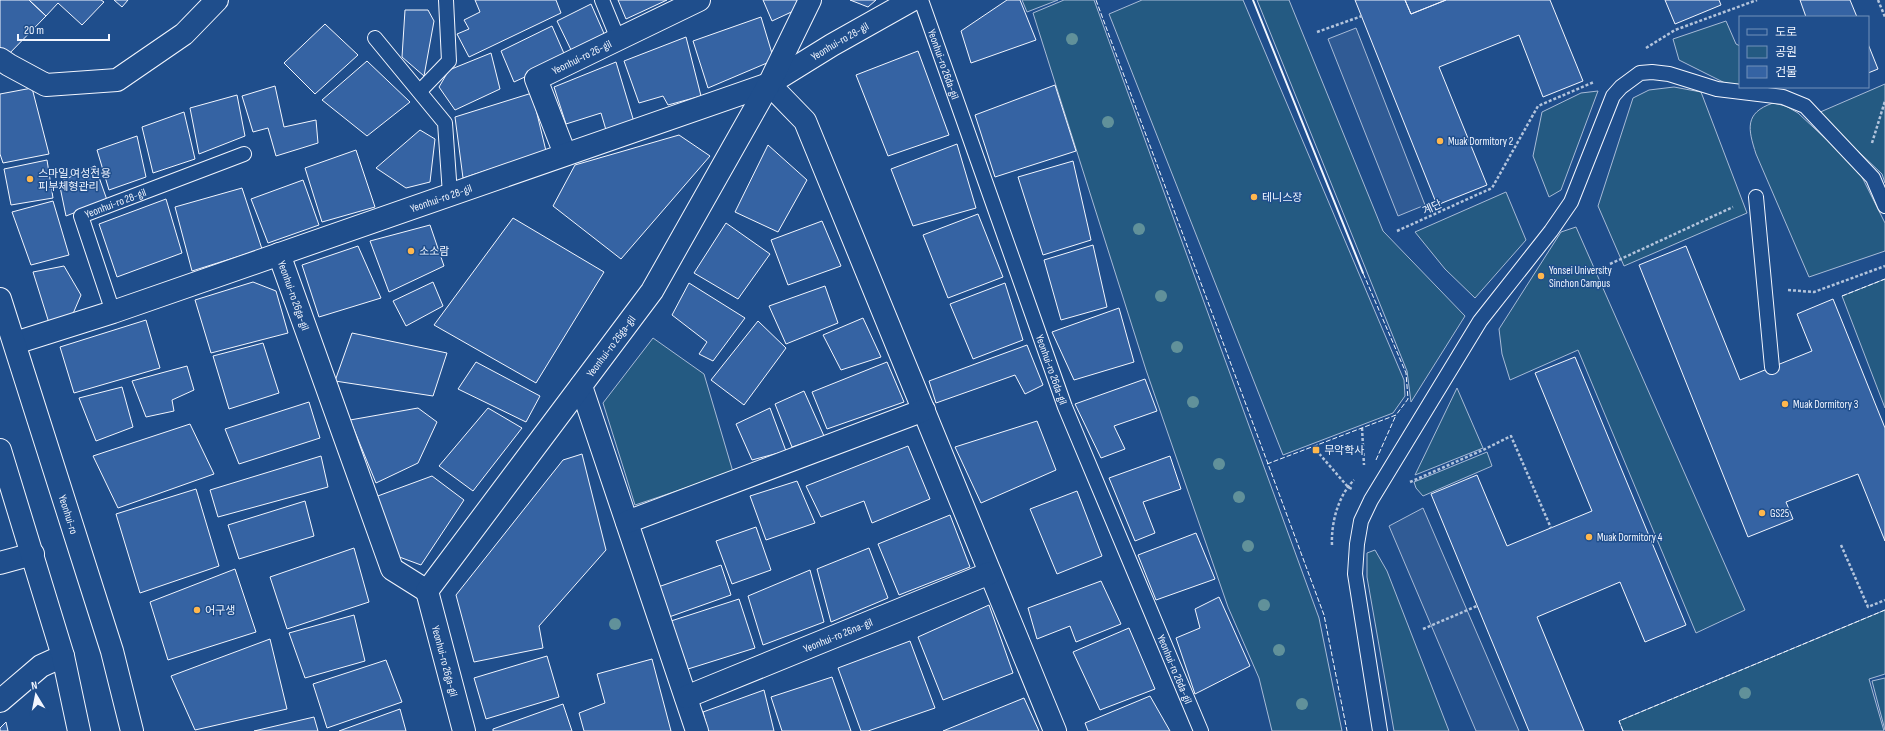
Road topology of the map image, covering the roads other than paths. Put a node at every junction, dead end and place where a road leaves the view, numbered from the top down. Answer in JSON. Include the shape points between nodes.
{"nodes":[{"id":1,"x":217,"y":0,"type":"edge"},
{"id":2,"x":446,"y":0,"type":"edge"},
{"id":3,"x":602,"y":0,"type":"edge"},
{"id":4,"x":699,"y":0,"type":"edge"},
{"id":5,"x":810,"y":0,"type":"edge"},
{"id":6,"x":912,"y":0,"type":"edge"},
{"id":7,"x":921,"y":0,"type":"edge"},
{"id":8,"x":375,"y":38,"type":"dead end"},
{"id":9,"x":618,"y":39,"type":"junction"},
{"id":10,"x":0,"y":59,"type":"edge"},
{"id":11,"x":769,"y":84,"type":"junction"},
{"id":12,"x":420,"y":91,"type":"junction"},
{"id":13,"x":244,"y":154,"type":"dead end"},
{"id":14,"x":565,"y":154,"type":"junction"},
{"id":15,"x":450,"y":194,"type":"junction"},
{"id":16,"x":1756,"y":197,"type":"road end"},
{"id":17,"x":1885,"y":206,"type":"edge"},
{"id":18,"x":279,"y":254,"type":"junction"},
{"id":19,"x":0,"y":298,"type":"edge"},
{"id":20,"x":113,"y":312,"type":"junction"},
{"id":21,"x":15,"y":343,"type":"junction"},
{"id":22,"x":1772,"y":367,"type":"dead end"},
{"id":23,"x":580,"y":386,"type":"junction"},
{"id":24,"x":924,"y":410,"type":"junction"},
{"id":25,"x":0,"y":450,"type":"edge"},
{"id":26,"x":627,"y":522,"type":"junction"},
{"id":27,"x":32,"y":554,"type":"junction"},
{"id":28,"x":0,"y":563,"type":"edge"},
{"id":29,"x":990,"y":573,"type":"junction"},
{"id":30,"x":427,"y":591,"type":"junction"},
{"id":31,"x":63,"y":656,"type":"junction"},
{"id":32,"x":686,"y":698,"type":"junction"},
{"id":33,"x":0,"y":701,"type":"edge"},
{"id":34,"x":79,"y":731,"type":"edge"},
{"id":35,"x":132,"y":731,"type":"edge"},
{"id":36,"x":464,"y":731,"type":"edge"},
{"id":37,"x":697,"y":731,"type":"edge"},
{"id":38,"x":1056,"y":731,"type":"edge"},
{"id":39,"x":1202,"y":731,"type":"edge"},
{"id":40,"x":1380,"y":731,"type":"edge"}],
"edges":[{"from":1,"to":10,"type":"street","via":[[184,34],[117,80],[46,84]]},
{"from":2,"to":12,"type":"lane","via":[[449,61]]},
{"from":3,"to":9,"type":"lane"},
{"from":4,"to":9,"type":"street","name":"Yeonhui-ro 26-gil"},
{"from":5,"to":11,"type":"street"},
{"from":6,"to":11,"type":"street","name":"Yeonhui-ro 28-gil","via":[[832,44]]},
{"from":7,"to":39,"type":"lane","name":"Yeonhui-ro 26da-gil","via":[[1065,407]]},
{"from":8,"to":12,"type":"lane"},
{"from":9,"to":14,"type":"street","name":"Yeonhui-ro 26-gil","via":[[536,79]]},
{"from":11,"to":14,"type":"street","name":"Yeonhui-ro 28-gil"},
{"from":11,"to":23,"type":"street","name":"Yeonhui-ro 26ga-gil","via":[[652,291]]},
{"from":11,"to":24,"type":"street","via":[[805,121]]},
{"from":12,"to":15,"type":"lane","via":[[444,123]]},
{"from":13,"to":20,"type":"lane","name":"Yeonhui-ro 28-gil","via":[[81,216]]},
{"from":14,"to":15,"type":"street","name":"Yeonhui-ro 28-gil"},
{"from":15,"to":18,"type":"street","name":"Yeonhui-ro 28-gil"},
{"from":16,"to":22,"type":"lane"},
{"from":17,"to":40,"type":"lane","via":[[1873,178],[1805,106],[1783,97],[1717,89],[1669,74],[1652,72],[1640,73],[1617,92],[1571,202],[1480,321],[1371,500],[1361,521],[1355,574]]},
{"from":18,"to":20,"type":"street","name":"Yeonhui-ro 28-gil"},
{"from":18,"to":30,"type":"street","name":"Yeonhui-ro 26ga-gil","via":[[392,569]]},
{"from":19,"to":21,"type":"street","name":"Yeonhui-ro"},
{"from":20,"to":21,"type":"street","name":"Yeonhui-ro 28-gil"},
{"from":21,"to":35,"type":"street","name":"Yeonhui-ro","via":[[112,651]]},
{"from":23,"to":26,"type":"street"},
{"from":23,"to":30,"type":"street","name":"Yeonhui-ro 26ga-gil"},
{"from":24,"to":26,"type":"street"},
{"from":24,"to":29,"type":"street"},
{"from":25,"to":27,"type":"street"},
{"from":26,"to":32,"type":"street"},
{"from":27,"to":28,"type":"street"},
{"from":27,"to":31,"type":"street"},
{"from":29,"to":32,"type":"street","name":"Yeonhui-ro 26na-gil"},
{"from":29,"to":38,"type":"street"},
{"from":30,"to":36,"type":"street","name":"Yeonhui-ro 26ga-gil"},
{"from":31,"to":33,"type":"street","via":[[41,666]]},
{"from":31,"to":34,"type":"street"},
{"from":32,"to":37,"type":"street"}]}
